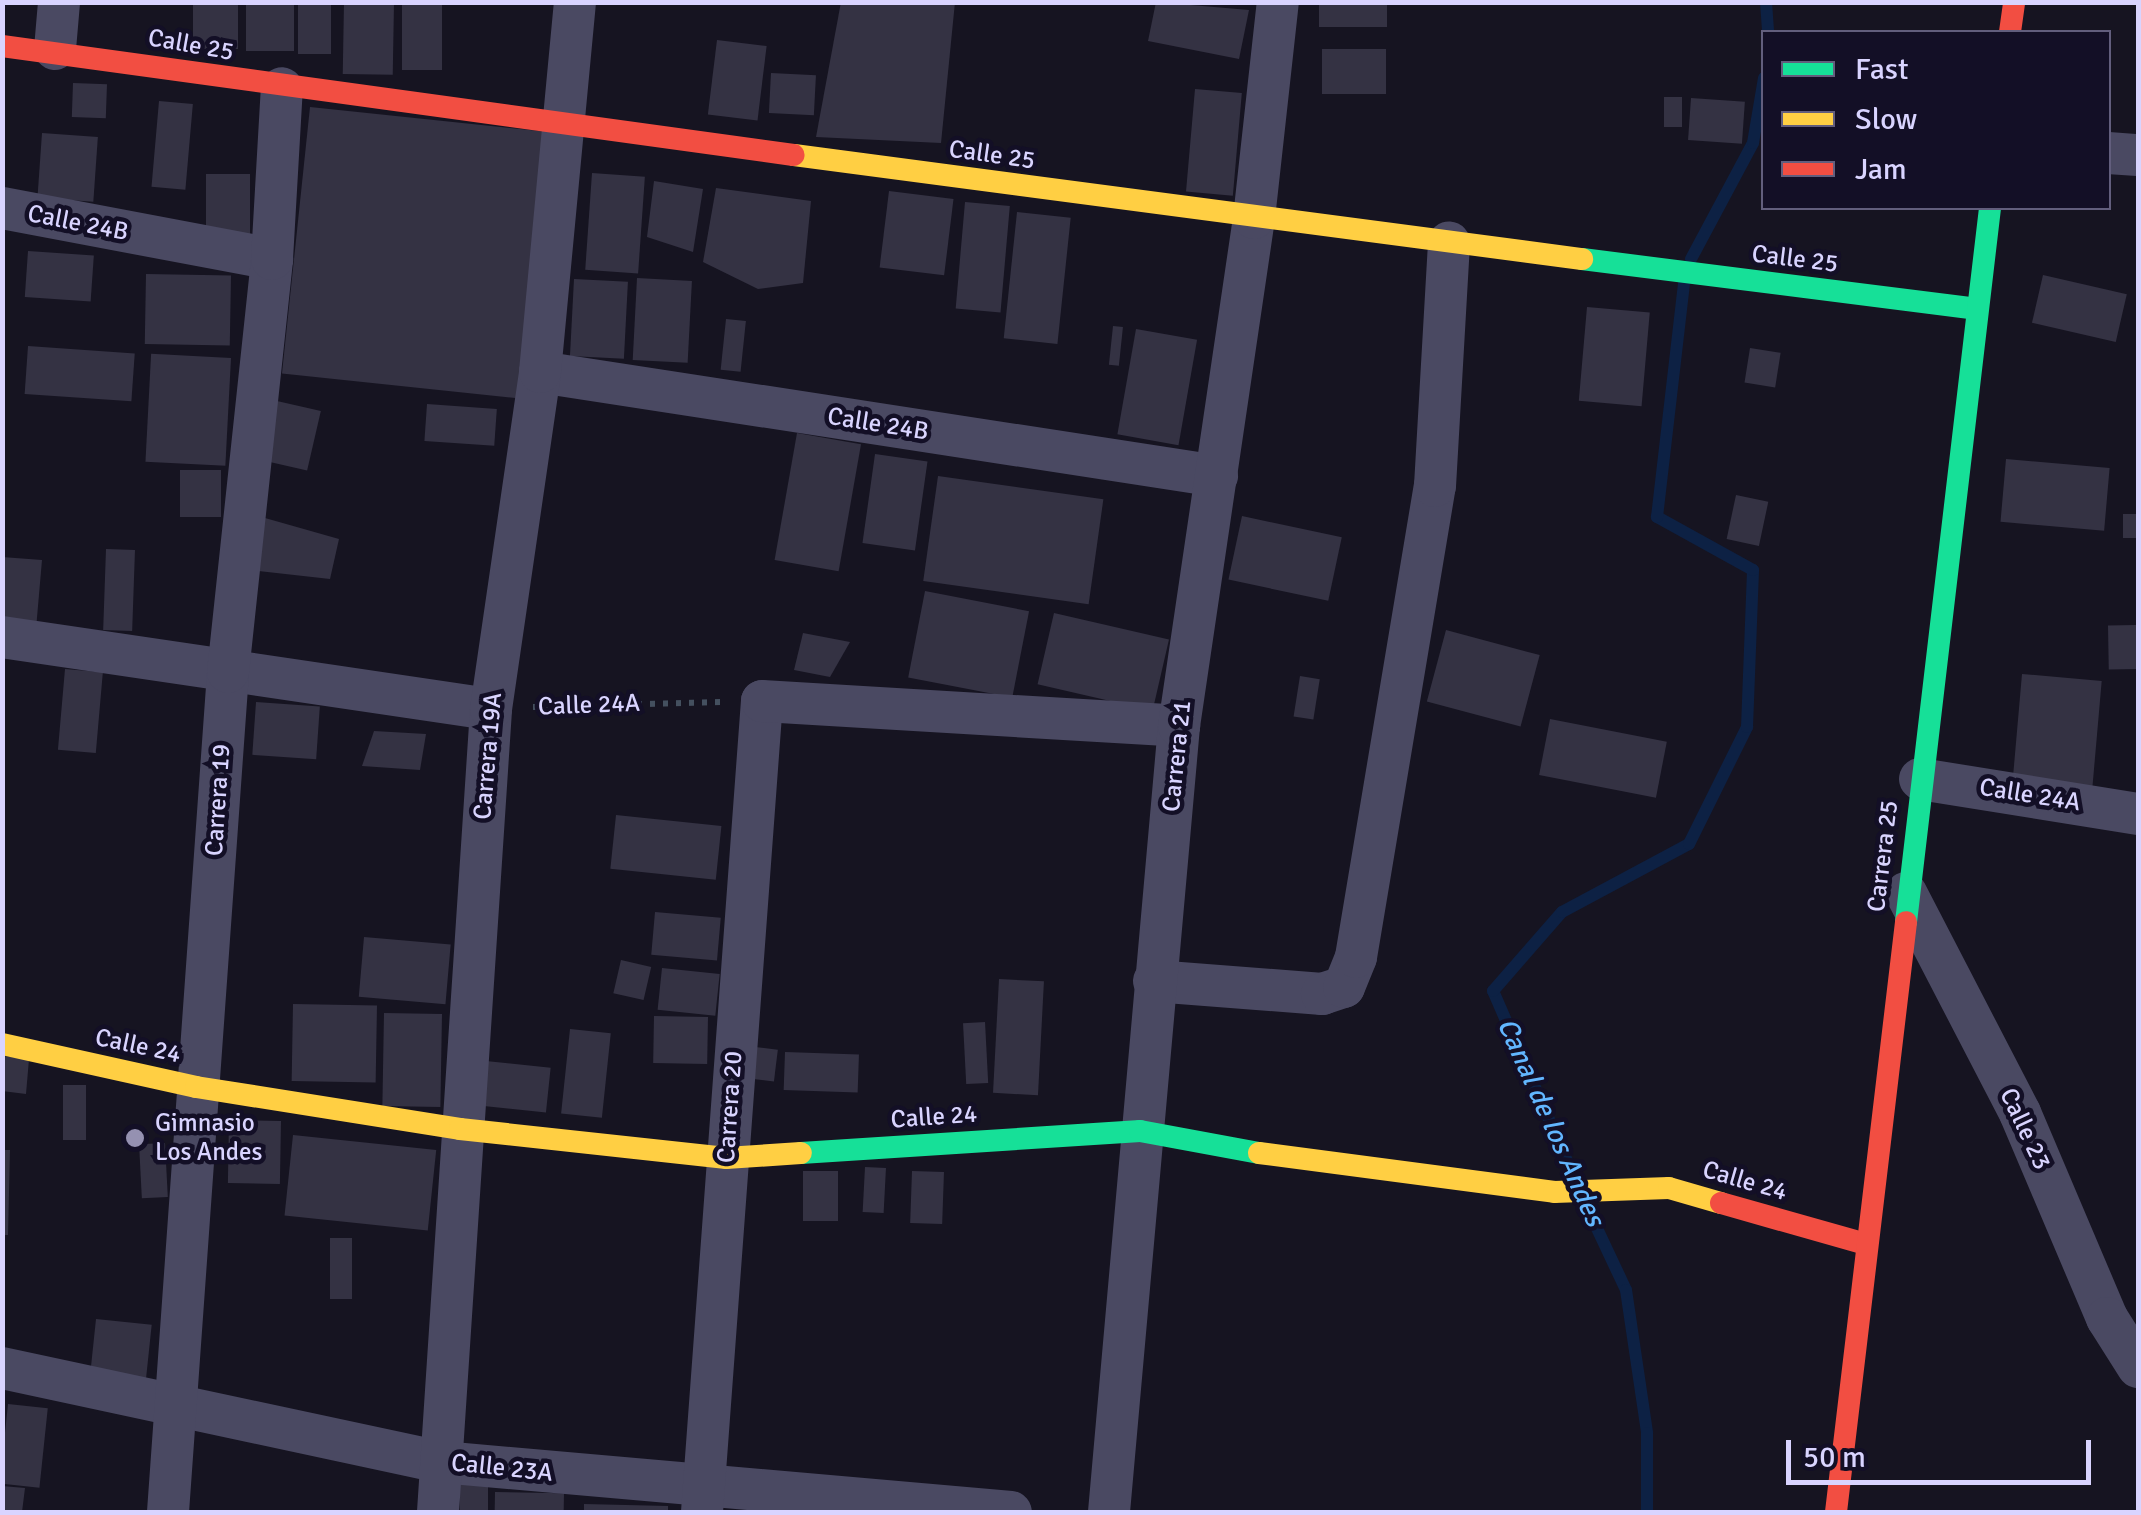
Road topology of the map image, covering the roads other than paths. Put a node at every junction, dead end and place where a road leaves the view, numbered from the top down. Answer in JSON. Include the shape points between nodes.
{"nodes":[{"id":1,"x":59,"y":2,"type":"edge"},
{"id":2,"x":576,"y":2,"type":"edge"},
{"id":3,"x":1278,"y":2,"type":"edge"},
{"id":4,"x":2014,"y":2,"type":"edge"},
{"id":5,"x":2010,"y":30,"type":"edge"},
{"id":6,"x":2,"y":46,"type":"edge"},
{"id":7,"x":54,"y":50,"type":"junction"},
{"id":8,"x":282,"y":88,"type":"junction"},
{"id":9,"x":567,"y":125,"type":"junction"},
{"id":10,"x":2111,"y":153,"type":"edge"},
{"id":11,"x":2138,"y":156,"type":"edge"},
{"id":12,"x":2,"y":208,"type":"edge"},
{"id":13,"x":1990,"y":210,"type":"edge"},
{"id":14,"x":1254,"y":218,"type":"junction"},
{"id":15,"x":1449,"y":242,"type":"junction"},
{"id":16,"x":272,"y":259,"type":"junction"},
{"id":17,"x":1976,"y":309,"type":"junction"},
{"id":18,"x":540,"y":372,"type":"junction"},
{"id":19,"x":1217,"y":476,"type":"junction"},
{"id":20,"x":2,"y":637,"type":"edge"},
{"id":21,"x":228,"y":672,"type":"junction"},
{"id":22,"x":491,"y":708,"type":"junction"},
{"id":23,"x":1179,"y":726,"type":"junction"},
{"id":24,"x":1920,"y":779,"type":"junction"},
{"id":25,"x":2138,"y":814,"type":"edge"},
{"id":26,"x":1906,"y":893,"type":"junction"},
{"id":27,"x":1154,"y":981,"type":"junction"},
{"id":28,"x":2,"y":1044,"type":"edge"},
{"id":29,"x":196,"y":1087,"type":"junction"},
{"id":30,"x":460,"y":1129,"type":"junction"},
{"id":31,"x":1140,"y":1131,"type":"junction"},
{"id":32,"x":726,"y":1158,"type":"junction"},
{"id":33,"x":1866,"y":1244,"type":"junction"},
{"id":34,"x":2138,"y":1366,"type":"edge"},
{"id":35,"x":2,"y":1368,"type":"edge"},
{"id":36,"x":177,"y":1402,"type":"junction"},
{"id":37,"x":441,"y":1462,"type":"junction"},
{"id":38,"x":703,"y":1500,"type":"edge"},
{"id":39,"x":168,"y":1512,"type":"edge"},
{"id":40,"x":438,"y":1512,"type":"edge"},
{"id":41,"x":1011,"y":1512,"type":"edge"},
{"id":42,"x":1109,"y":1512,"type":"edge"},
{"id":43,"x":1836,"y":1512,"type":"edge"}],
"edges":[{"from":1,"to":7,"type":"street"},
{"from":2,"to":9,"type":"street","name":"Carrera 19A"},
{"from":3,"to":14,"type":"street","name":"Carrera 21"},
{"from":4,"to":5,"type":"street"},
{"from":6,"to":7,"type":"street","name":"Calle 25"},
{"from":7,"to":8,"type":"street","name":"Calle 25"},
{"from":8,"to":9,"type":"street","name":"Calle 25"},
{"from":8,"to":16,"type":"street","name":"Carrera 19"},
{"from":9,"to":14,"type":"street","name":"Calle 25"},
{"from":9,"to":18,"type":"street","name":"Carrera 19A"},
{"from":10,"to":11,"type":"street"},
{"from":12,"to":16,"type":"street","name":"Calle 24B"},
{"from":13,"to":17,"type":"street","name":"Carrera 25"},
{"from":14,"to":15,"type":"street","name":"Calle 25"},
{"from":14,"to":19,"type":"street","name":"Carrera 21"},
{"from":15,"to":17,"type":"street","name":"Calle 25"},
{"from":15,"to":27,"type":"street","via":[[1435,486],[1356,957],[1344,986],[1322,994]]},
{"from":16,"to":21,"type":"street","name":"Carrera 19"},
{"from":17,"to":24,"type":"street","name":"Carrera 25"},
{"from":18,"to":19,"type":"street","name":"Calle 24B"},
{"from":18,"to":22,"type":"street","name":"Carrera 19A"},
{"from":19,"to":23,"type":"street","name":"Carrera 21"},
{"from":20,"to":21,"type":"street"},
{"from":21,"to":22,"type":"street"},
{"from":21,"to":29,"type":"street","name":"Carrera 19"},
{"from":22,"to":30,"type":"street","name":"Carrera 19A"},
{"from":23,"to":27,"type":"street","name":"Carrera 21"},
{"from":23,"to":32,"type":"street","name":"Carrera 20","via":[[762,701]]},
{"from":24,"to":25,"type":"street","name":"Calle 24A"},
{"from":24,"to":26,"type":"street","name":"Carrera 25"},
{"from":26,"to":33,"type":"street","name":"Carrera 25"},
{"from":26,"to":34,"type":"street","name":"Calle 23","via":[[2020,1113],[2107,1318]]},
{"from":27,"to":31,"type":"street","name":"Carrera 21"},
{"from":28,"to":29,"type":"street","name":"Calle 24"},
{"from":29,"to":30,"type":"street","name":"Calle 24"},
{"from":29,"to":36,"type":"street","name":"Carrera 19"},
{"from":30,"to":32,"type":"street","name":"Calle 24"},
{"from":30,"to":37,"type":"street","name":"Carrera 19A"},
{"from":31,"to":32,"type":"street","name":"Calle 24"},
{"from":31,"to":33,"type":"street","name":"Calle 24","via":[[1292,1159],[1554,1192],[1669,1188]]},
{"from":31,"to":42,"type":"street","name":"Carrera 21"},
{"from":32,"to":38,"type":"street","name":"Carrera 20"},
{"from":33,"to":43,"type":"street","name":"Carrera 25"},
{"from":35,"to":36,"type":"street","name":"Calle 23A"},
{"from":36,"to":37,"type":"street","name":"Calle 23A"},
{"from":36,"to":39,"type":"street","name":"Carrera 19"},
{"from":37,"to":38,"type":"street","name":"Calle 23A"},
{"from":37,"to":40,"type":"street","name":"Carrera 19A"},
{"from":38,"to":41,"type":"street","name":"Calle 23A"}]}
